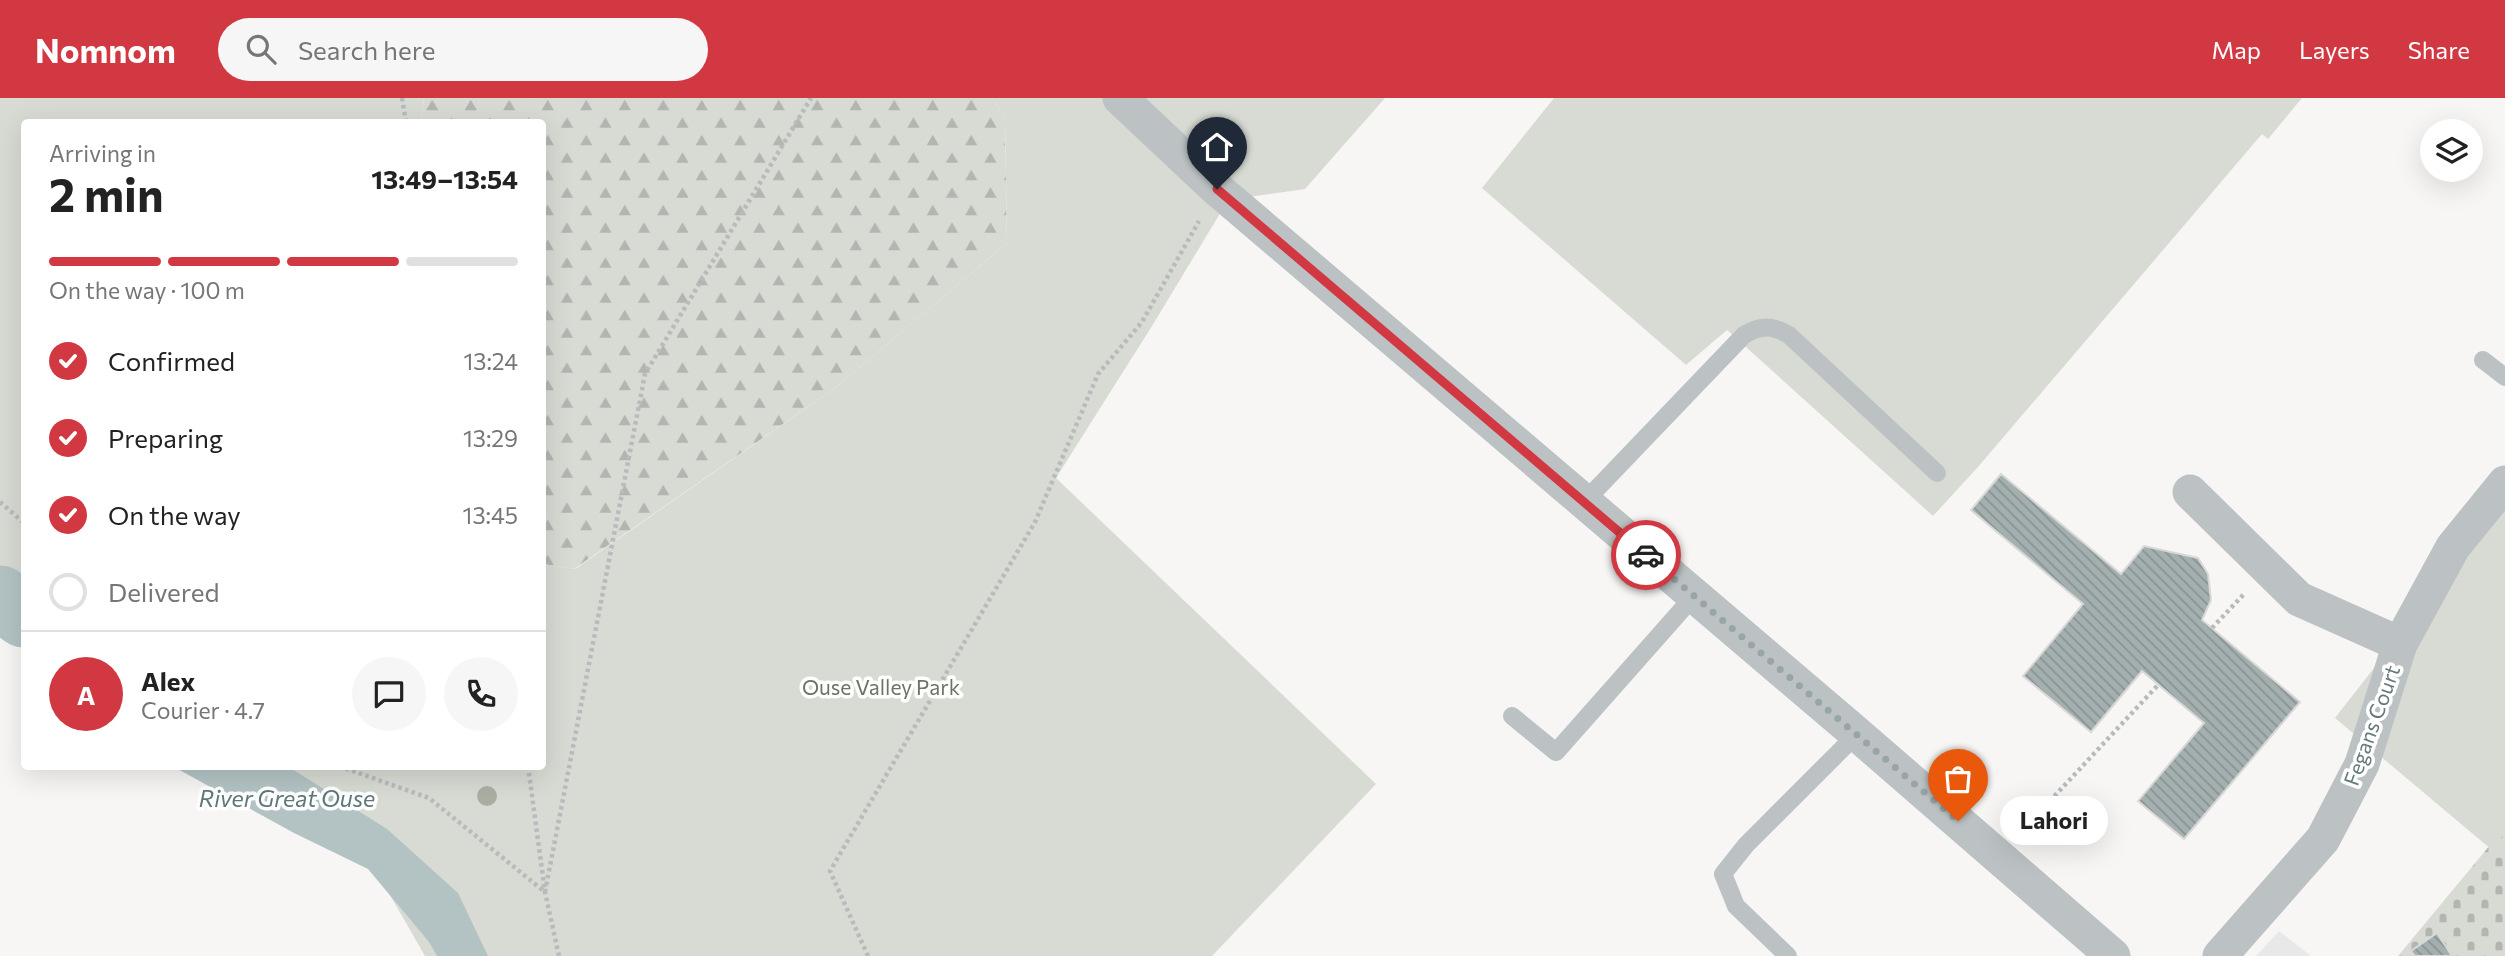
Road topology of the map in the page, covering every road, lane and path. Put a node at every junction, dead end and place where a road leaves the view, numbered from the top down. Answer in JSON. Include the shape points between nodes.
{"nodes":[{"id":1,"x":402,"y":98,"type":"edge"},
{"id":2,"x":811,"y":98,"type":"edge"},
{"id":3,"x":1120,"y":98,"type":"edge"},
{"id":4,"x":406,"y":119,"type":"edge"},
{"id":5,"x":1217,"y":189,"type":"junction"},
{"id":6,"x":2483,"y":360,"type":"dead end"},
{"id":7,"x":2505,"y":376,"type":"edge"},
{"id":8,"x":1937,"y":472,"type":"dead end"},
{"id":9,"x":2505,"y":483,"type":"edge"},
{"id":10,"x":2190,"y":492,"type":"dead end"},
{"id":11,"x":0,"y":502,"type":"edge"},
{"id":12,"x":1584,"y":502,"type":"junction"},
{"id":13,"x":21,"y":520,"type":"edge"},
{"id":14,"x":2268,"y":569,"type":"junction"},
{"id":15,"x":1694,"y":596,"type":"junction"},
{"id":16,"x":2212,"y":628,"type":"dead end"},
{"id":17,"x":2400,"y":645,"type":"junction"},
{"id":18,"x":2158,"y":685,"type":"dead end"},
{"id":19,"x":1512,"y":716,"type":"dead end"},
{"id":20,"x":1857,"y":734,"type":"junction"},
{"id":21,"x":350,"y":770,"type":"edge"},
{"id":22,"x":529,"y":770,"type":"edge"},
{"id":23,"x":1999,"y":856,"type":"junction"},
{"id":24,"x":545,"y":892,"type":"junction"},
{"id":25,"x":559,"y":956,"type":"edge"},
{"id":26,"x":868,"y":956,"type":"edge"},
{"id":27,"x":1788,"y":956,"type":"edge"},
{"id":28,"x":2113,"y":956,"type":"edge"},
{"id":29,"x":2220,"y":956,"type":"edge"}],
"edges":[{"from":1,"to":4,"type":"path"},
{"from":2,"to":24,"type":"path","via":[[645,374]]},
{"from":3,"to":5,"type":"street"},
{"from":5,"to":12,"type":"street"},
{"from":5,"to":26,"type":"path","via":[[1142,322],[1098,374],[1035,522],[830,871]]},
{"from":6,"to":7,"type":"lane"},
{"from":8,"to":12,"type":"lane","via":[[1789,335],[1768,326],[1744,335]]},
{"from":9,"to":17,"type":"street","name":"Fegans Court","via":[[2453,547]]},
{"from":10,"to":14,"type":"street"},
{"from":11,"to":13,"type":"path"},
{"from":12,"to":15,"type":"street"},
{"from":14,"to":16,"type":"path"},
{"from":14,"to":17,"type":"street","via":[[2299,599]]},
{"from":15,"to":19,"type":"lane","via":[[1556,752]]},
{"from":15,"to":20,"type":"street"},
{"from":17,"to":29,"type":"street","name":"Fegans Court","via":[[2362,764],[2323,839]]},
{"from":18,"to":23,"type":"path"},
{"from":20,"to":23,"type":"street"},
{"from":20,"to":27,"type":"lane","via":[[1723,874],[1736,906]]},
{"from":21,"to":24,"type":"path","via":[[429,798]]},
{"from":22,"to":24,"type":"path"},
{"from":23,"to":28,"type":"street"},
{"from":24,"to":25,"type":"path"}]}
